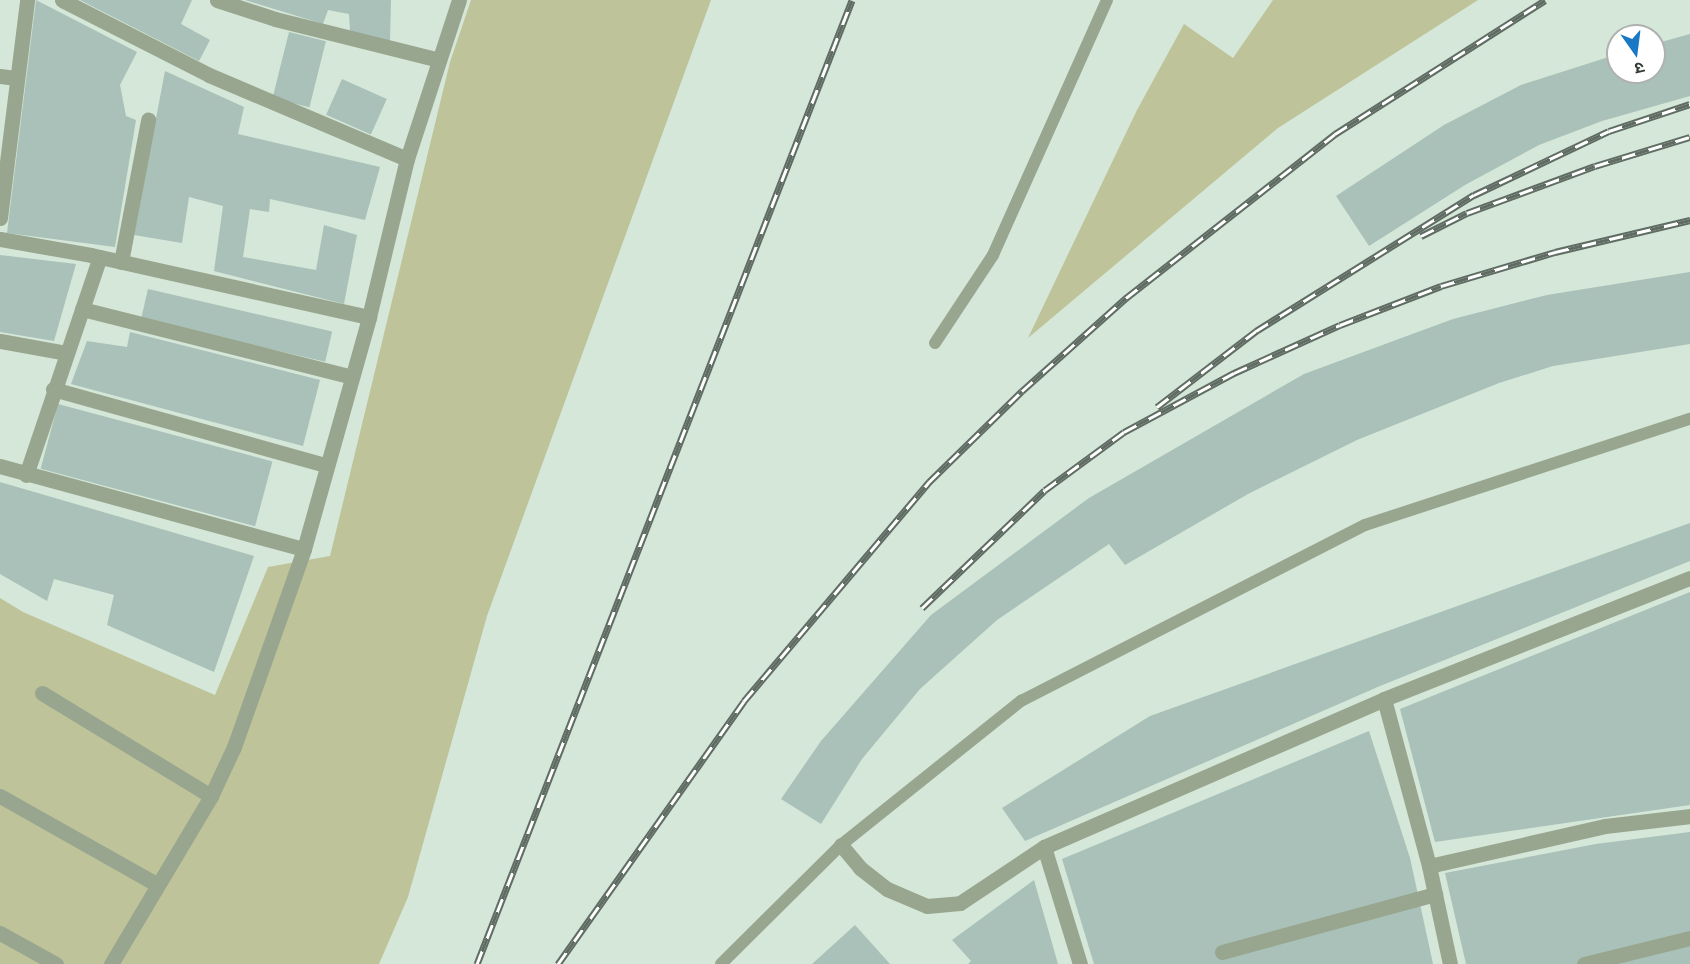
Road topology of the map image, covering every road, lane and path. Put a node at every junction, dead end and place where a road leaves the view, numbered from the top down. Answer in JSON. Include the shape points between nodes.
{"nodes":[{"id":1,"x":27,"y":0,"type":"edge"},
{"id":2,"x":62,"y":0,"type":"edge"},
{"id":3,"x":217,"y":0,"type":"edge"},
{"id":4,"x":459,"y":0,"type":"edge"},
{"id":5,"x":1107,"y":0,"type":"edge"},
{"id":6,"x":439,"y":60,"type":"junction"},
{"id":7,"x":0,"y":76,"type":"edge"},
{"id":8,"x":17,"y":78,"type":"junction"},
{"id":9,"x":148,"y":120,"type":"dead end"},
{"id":10,"x":4,"y":151,"type":"edge"},
{"id":11,"x":407,"y":159,"type":"junction"},
{"id":12,"x":0,"y":218,"type":"edge"},
{"id":13,"x":0,"y":239,"type":"edge"},
{"id":14,"x":100,"y":257,"type":"junction"},
{"id":15,"x":121,"y":262,"type":"junction"},
{"id":16,"x":82,"y":309,"type":"junction"},
{"id":17,"x":369,"y":317,"type":"junction"},
{"id":18,"x":0,"y":341,"type":"edge"},
{"id":19,"x":935,"y":343,"type":"dead end"},
{"id":20,"x":66,"y":353,"type":"junction"},
{"id":21,"x":352,"y":377,"type":"junction"},
{"id":22,"x":53,"y":389,"type":"junction"},
{"id":23,"x":1690,"y":419,"type":"edge"},
{"id":24,"x":326,"y":465,"type":"junction"},
{"id":25,"x":0,"y":466,"type":"edge"},
{"id":26,"x":26,"y":475,"type":"junction"},
{"id":27,"x":304,"y":549,"type":"junction"},
{"id":28,"x":1690,"y":578,"type":"edge"},
{"id":29,"x":42,"y":693,"type":"dead end"},
{"id":30,"x":1384,"y":699,"type":"junction"},
{"id":31,"x":0,"y":796,"type":"edge"},
{"id":32,"x":211,"y":796,"type":"junction"},
{"id":33,"x":1690,"y":816,"type":"edge"},
{"id":34,"x":842,"y":845,"type":"junction"},
{"id":35,"x":1044,"y":847,"type":"junction"},
{"id":36,"x":1429,"y":866,"type":"junction"},
{"id":37,"x":156,"y":884,"type":"junction"},
{"id":38,"x":1435,"y":894,"type":"junction"},
{"id":39,"x":0,"y":933,"type":"edge"},
{"id":40,"x":1690,"y":938,"type":"edge"},
{"id":41,"x":1222,"y":952,"type":"dead end"},
{"id":42,"x":56,"y":964,"type":"edge"},
{"id":43,"x":111,"y":964,"type":"edge"},
{"id":44,"x":721,"y":964,"type":"edge"},
{"id":45,"x":1080,"y":964,"type":"edge"},
{"id":46,"x":1450,"y":964,"type":"edge"},
{"id":47,"x":1584,"y":964,"type":"edge"}],
"edges":[{"from":1,"to":8,"type":"street"},
{"from":2,"to":11,"type":"street","via":[[220,80]]},
{"from":3,"to":6,"type":"street","via":[[275,19]]},
{"from":4,"to":6,"type":"street"},
{"from":5,"to":19,"type":"lane","via":[[993,255]]},
{"from":6,"to":11,"type":"street"},
{"from":7,"to":8,"type":"street"},
{"from":8,"to":10,"type":"street"},
{"from":9,"to":15,"type":"street"},
{"from":10,"to":12,"type":"street"},
{"from":11,"to":17,"type":"street"},
{"from":13,"to":14,"type":"street"},
{"from":14,"to":15,"type":"street"},
{"from":14,"to":16,"type":"street"},
{"from":15,"to":17,"type":"street"},
{"from":16,"to":20,"type":"street"},
{"from":16,"to":21,"type":"street"},
{"from":17,"to":21,"type":"street"},
{"from":18,"to":20,"type":"street"},
{"from":20,"to":22,"type":"street"},
{"from":21,"to":24,"type":"street"},
{"from":22,"to":24,"type":"street"},
{"from":22,"to":26,"type":"street"},
{"from":23,"to":34,"type":"lane","via":[[1355,531],[1021,701]]},
{"from":24,"to":27,"type":"street"},
{"from":25,"to":26,"type":"street"},
{"from":26,"to":27,"type":"street"},
{"from":27,"to":32,"type":"street","via":[[234,747]]},
{"from":28,"to":30,"type":"street"},
{"from":29,"to":32,"type":"street"},
{"from":30,"to":35,"type":"street"},
{"from":30,"to":36,"type":"street"},
{"from":31,"to":37,"type":"street"},
{"from":32,"to":37,"type":"street"},
{"from":33,"to":36,"type":"street","via":[[1605,826]]},
{"from":34,"to":35,"type":"street","via":[[860,868],[887,888],[927,906],[946,907],[981,892]]},
{"from":34,"to":44,"type":"lane"},
{"from":35,"to":45,"type":"street"},
{"from":36,"to":38,"type":"street"},
{"from":37,"to":43,"type":"street"},
{"from":38,"to":41,"type":"street"},
{"from":38,"to":46,"type":"street"},
{"from":39,"to":42,"type":"street"},
{"from":40,"to":47,"type":"street"}]}
